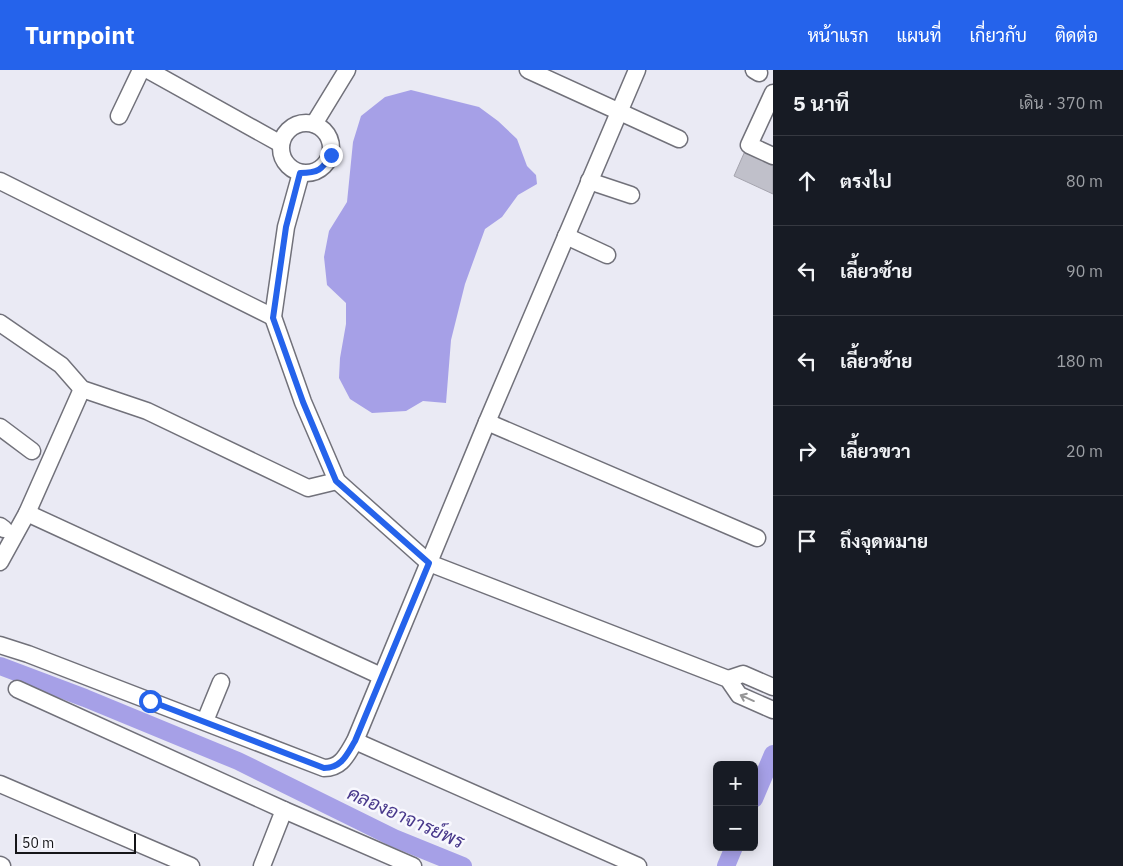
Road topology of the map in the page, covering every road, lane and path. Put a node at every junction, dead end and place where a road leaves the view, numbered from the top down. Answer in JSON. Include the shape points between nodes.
{"nodes":[{"id":1,"x":141,"y":70,"type":"edge"},
{"id":2,"x":347,"y":70,"type":"edge"},
{"id":3,"x":528,"y":70,"type":"edge"},
{"id":4,"x":637,"y":70,"type":"edge"},
{"id":5,"x":157,"y":72,"type":"edge"},
{"id":6,"x":773,"y":93,"type":"edge"},
{"id":7,"x":619,"y":112,"type":"junction"},
{"id":8,"x":119,"y":116,"type":"dead end"},
{"id":9,"x":314,"y":124,"type":"junction"},
{"id":10,"x":679,"y":139,"type":"dead end"},
{"id":11,"x":281,"y":144,"type":"junction"},
{"id":12,"x":773,"y":156,"type":"edge"},
{"id":13,"x":300,"y":173,"type":"junction"},
{"id":14,"x":0,"y":181,"type":"edge"},
{"id":15,"x":589,"y":181,"type":"junction"},
{"id":16,"x":631,"y":195,"type":"dead end"},
{"id":17,"x":566,"y":236,"type":"junction"},
{"id":18,"x":607,"y":255,"type":"dead end"},
{"id":19,"x":273,"y":318,"type":"junction"},
{"id":20,"x":0,"y":323,"type":"edge"},
{"id":21,"x":82,"y":389,"type":"junction"},
{"id":22,"x":487,"y":422,"type":"junction"},
{"id":23,"x":0,"y":428,"type":"edge"},
{"id":24,"x":32,"y":451,"type":"dead end"},
{"id":25,"x":336,"y":481,"type":"junction"},
{"id":26,"x":26,"y":513,"type":"junction"},
{"id":27,"x":758,"y":538,"type":"dead end"},
{"id":28,"x":0,"y":562,"type":"edge"},
{"id":29,"x":429,"y":563,"type":"junction"},
{"id":30,"x":0,"y":645,"type":"edge"},
{"id":31,"x":381,"y":676,"type":"junction"},
{"id":32,"x":728,"y":679,"type":"junction"},
{"id":33,"x":221,"y":682,"type":"dead end"},
{"id":34,"x":773,"y":687,"type":"edge"},
{"id":35,"x":17,"y":689,"type":"dead end"},
{"id":36,"x":773,"y":710,"type":"edge"},
{"id":37,"x":205,"y":721,"type":"junction"},
{"id":38,"x":355,"y":741,"type":"junction"},
{"id":39,"x":0,"y":784,"type":"edge"},
{"id":40,"x":284,"y":810,"type":"junction"},
{"id":41,"x":191,"y":866,"type":"edge"},
{"id":42,"x":262,"y":866,"type":"edge"},
{"id":43,"x":414,"y":866,"type":"edge"},
{"id":44,"x":638,"y":866,"type":"edge"}],
"edges":[{"from":1,"to":8,"type":"street"},
{"from":2,"to":9,"type":"street"},
{"from":3,"to":7,"type":"street"},
{"from":4,"to":7,"type":"street"},
{"from":5,"to":11,"type":"street"},
{"from":6,"to":12,"type":"street","via":[[749,145]]},
{"from":7,"to":10,"type":"street"},
{"from":7,"to":15,"type":"street"},
{"from":9,"to":11,"type":"street","via":[[303,123],[293,127]]},
{"from":9,"to":13,"type":"street","via":[[325,131],[331,142],[331,155],[324,166],[313,173]]},
{"from":11,"to":13,"type":"street","via":[[287,166]]},
{"from":13,"to":19,"type":"street","via":[[286,227]]},
{"from":14,"to":19,"type":"street"},
{"from":15,"to":16,"type":"street"},
{"from":15,"to":17,"type":"street"},
{"from":17,"to":18,"type":"street"},
{"from":17,"to":22,"type":"street"},
{"from":19,"to":25,"type":"street"},
{"from":20,"to":21,"type":"street","via":[[61,365]]},
{"from":21,"to":25,"type":"street","via":[[147,411],[308,488]]},
{"from":21,"to":26,"type":"street"},
{"from":22,"to":27,"type":"street"},
{"from":22,"to":29,"type":"street"},
{"from":23,"to":24,"type":"street"},
{"from":25,"to":29,"type":"street"},
{"from":26,"to":28,"type":"street"},
{"from":26,"to":31,"type":"street"},
{"from":29,"to":31,"type":"street"},
{"from":29,"to":32,"type":"street"},
{"from":30,"to":37,"type":"street"},
{"from":31,"to":38,"type":"street"},
{"from":32,"to":34,"type":"street","via":[[743,674]]},
{"from":36,"to":32,"type":"street","one_way":true,"via":[[739,695]]},
{"from":33,"to":37,"type":"street"},
{"from":35,"to":40,"type":"street"},
{"from":37,"to":38,"type":"street","via":[[324,768],[341,764]]},
{"from":38,"to":44,"type":"street"},
{"from":39,"to":41,"type":"street"},
{"from":40,"to":42,"type":"street"},
{"from":40,"to":43,"type":"street"}]}
